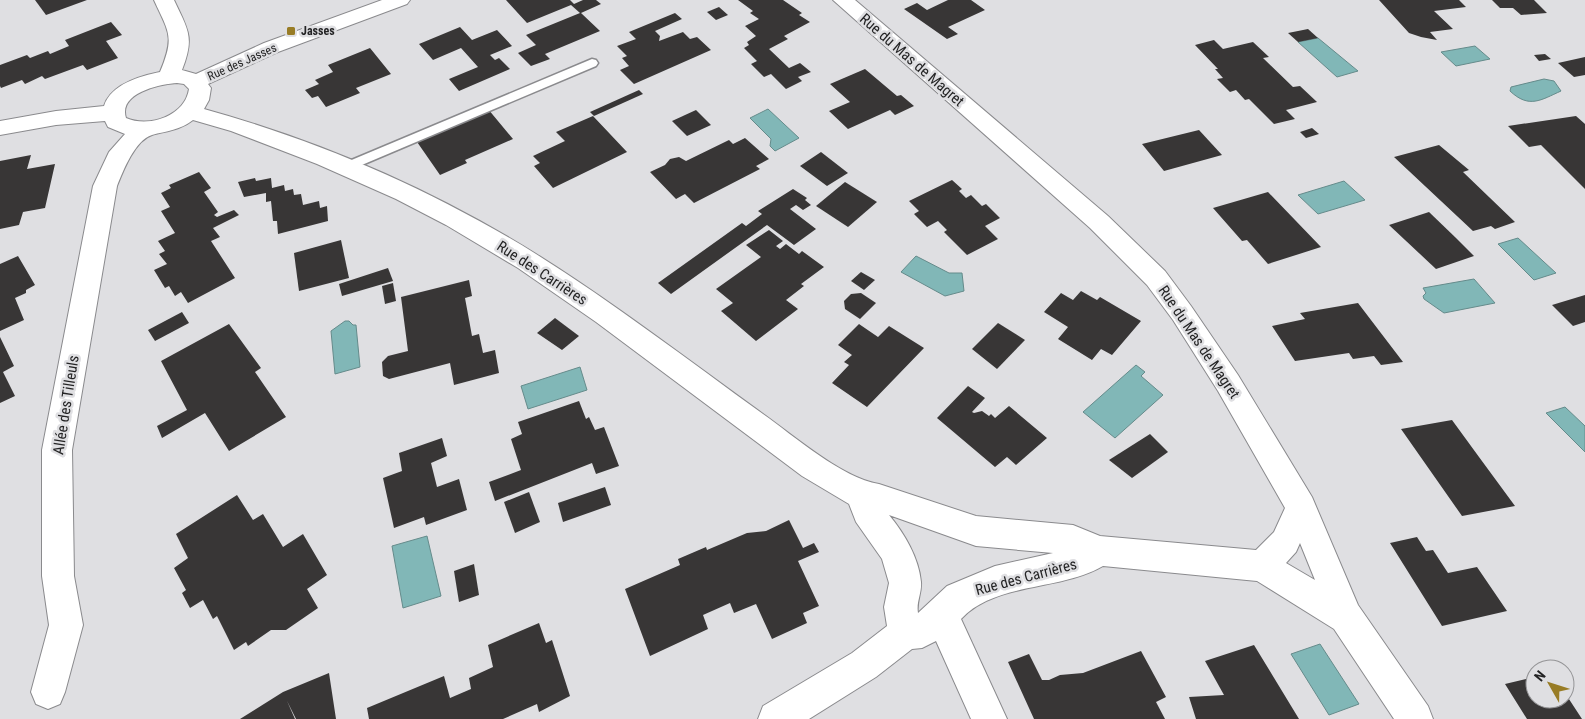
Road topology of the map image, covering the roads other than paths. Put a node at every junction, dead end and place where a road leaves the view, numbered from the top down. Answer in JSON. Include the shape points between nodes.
{"nodes":[{"id":1,"x":164,"y":0,"type":"edge"},
{"id":2,"x":400,"y":0,"type":"edge"},
{"id":3,"x":843,"y":0,"type":"edge"},
{"id":4,"x":592,"y":64,"type":"dead end"},
{"id":5,"x":169,"y":76,"type":"junction"},
{"id":6,"x":196,"y":82,"type":"junction"},
{"id":7,"x":190,"y":112,"type":"junction"},
{"id":8,"x":112,"y":113,"type":"junction"},
{"id":9,"x":0,"y":128,"type":"edge"},
{"id":10,"x":142,"y":130,"type":"junction"},
{"id":11,"x":346,"y":167,"type":"junction"},
{"id":12,"x":861,"y":495,"type":"junction"},
{"id":13,"x":1301,"y":507,"type":"junction"},
{"id":14,"x":1100,"y":551,"type":"junction"},
{"id":15,"x":1262,"y":566,"type":"junction"},
{"id":16,"x":942,"y":615,"type":"junction"},
{"id":17,"x":1346,"y":617,"type":"junction"},
{"id":18,"x":905,"y":633,"type":"junction"},
{"id":19,"x":48,"y":692,"type":"dead end"},
{"id":20,"x":776,"y":719,"type":"edge"},
{"id":21,"x":989,"y":719,"type":"edge"},
{"id":22,"x":1415,"y":719,"type":"edge"}],
"edges":[{"from":1,"to":5,"type":"street","via":[[180,34],[178,54]]},
{"from":2,"to":6,"type":"street","name":"Rue des Jasses","via":[[268,49]]},
{"from":3,"to":13,"type":"street","name":"Rue du Mas de Magret","via":[[1099,222],[1156,278],[1228,383]]},
{"from":4,"to":11,"type":"lane"},
{"from":5,"to":6,"type":"street"},
{"from":5,"to":8,"type":"street","via":[[126,92]]},
{"from":6,"to":7,"type":"street","via":[[201,96]]},
{"from":7,"to":10,"type":"street","via":[[168,124]]},
{"from":7,"to":11,"type":"street","name":"Rue des Carrières","via":[[260,133]]},
{"from":8,"to":9,"type":"street"},
{"from":8,"to":10,"type":"street","via":[[120,125]]},
{"from":10,"to":19,"type":"street","name":"Allée des Tilleuls","via":[[120,152],[105,186],[57,450],[58,576],[66,625]]},
{"from":11,"to":12,"type":"street","name":"Rue des Carrières","via":[[455,219],[527,261],[813,467]]},
{"from":12,"to":14,"type":"street","name":"Rue des Carrières","via":[[976,531],[1073,540]]},
{"from":12,"to":18,"type":"street","via":[[866,512],[897,554],[905,583],[900,607]]},
{"from":13,"to":15,"type":"street","via":[[1285,542]]},
{"from":13,"to":17,"type":"street","name":"Rue du Mas de Magret"},
{"from":14,"to":15,"type":"street","name":"Rue des Carrières"},
{"from":14,"to":16,"type":"street","name":"Rue des Carrières","via":[[1083,561],[995,582],[958,597]]},
{"from":15,"to":17,"type":"street","name":"Rue des Carrières"},
{"from":16,"to":18,"type":"street","name":"Rue des Carrières","via":[[922,631]]},
{"from":16,"to":21,"type":"street"},
{"from":17,"to":22,"type":"street","name":"Rue du Mas de Magret"},
{"from":18,"to":20,"type":"street","via":[[864,665]]}]}
